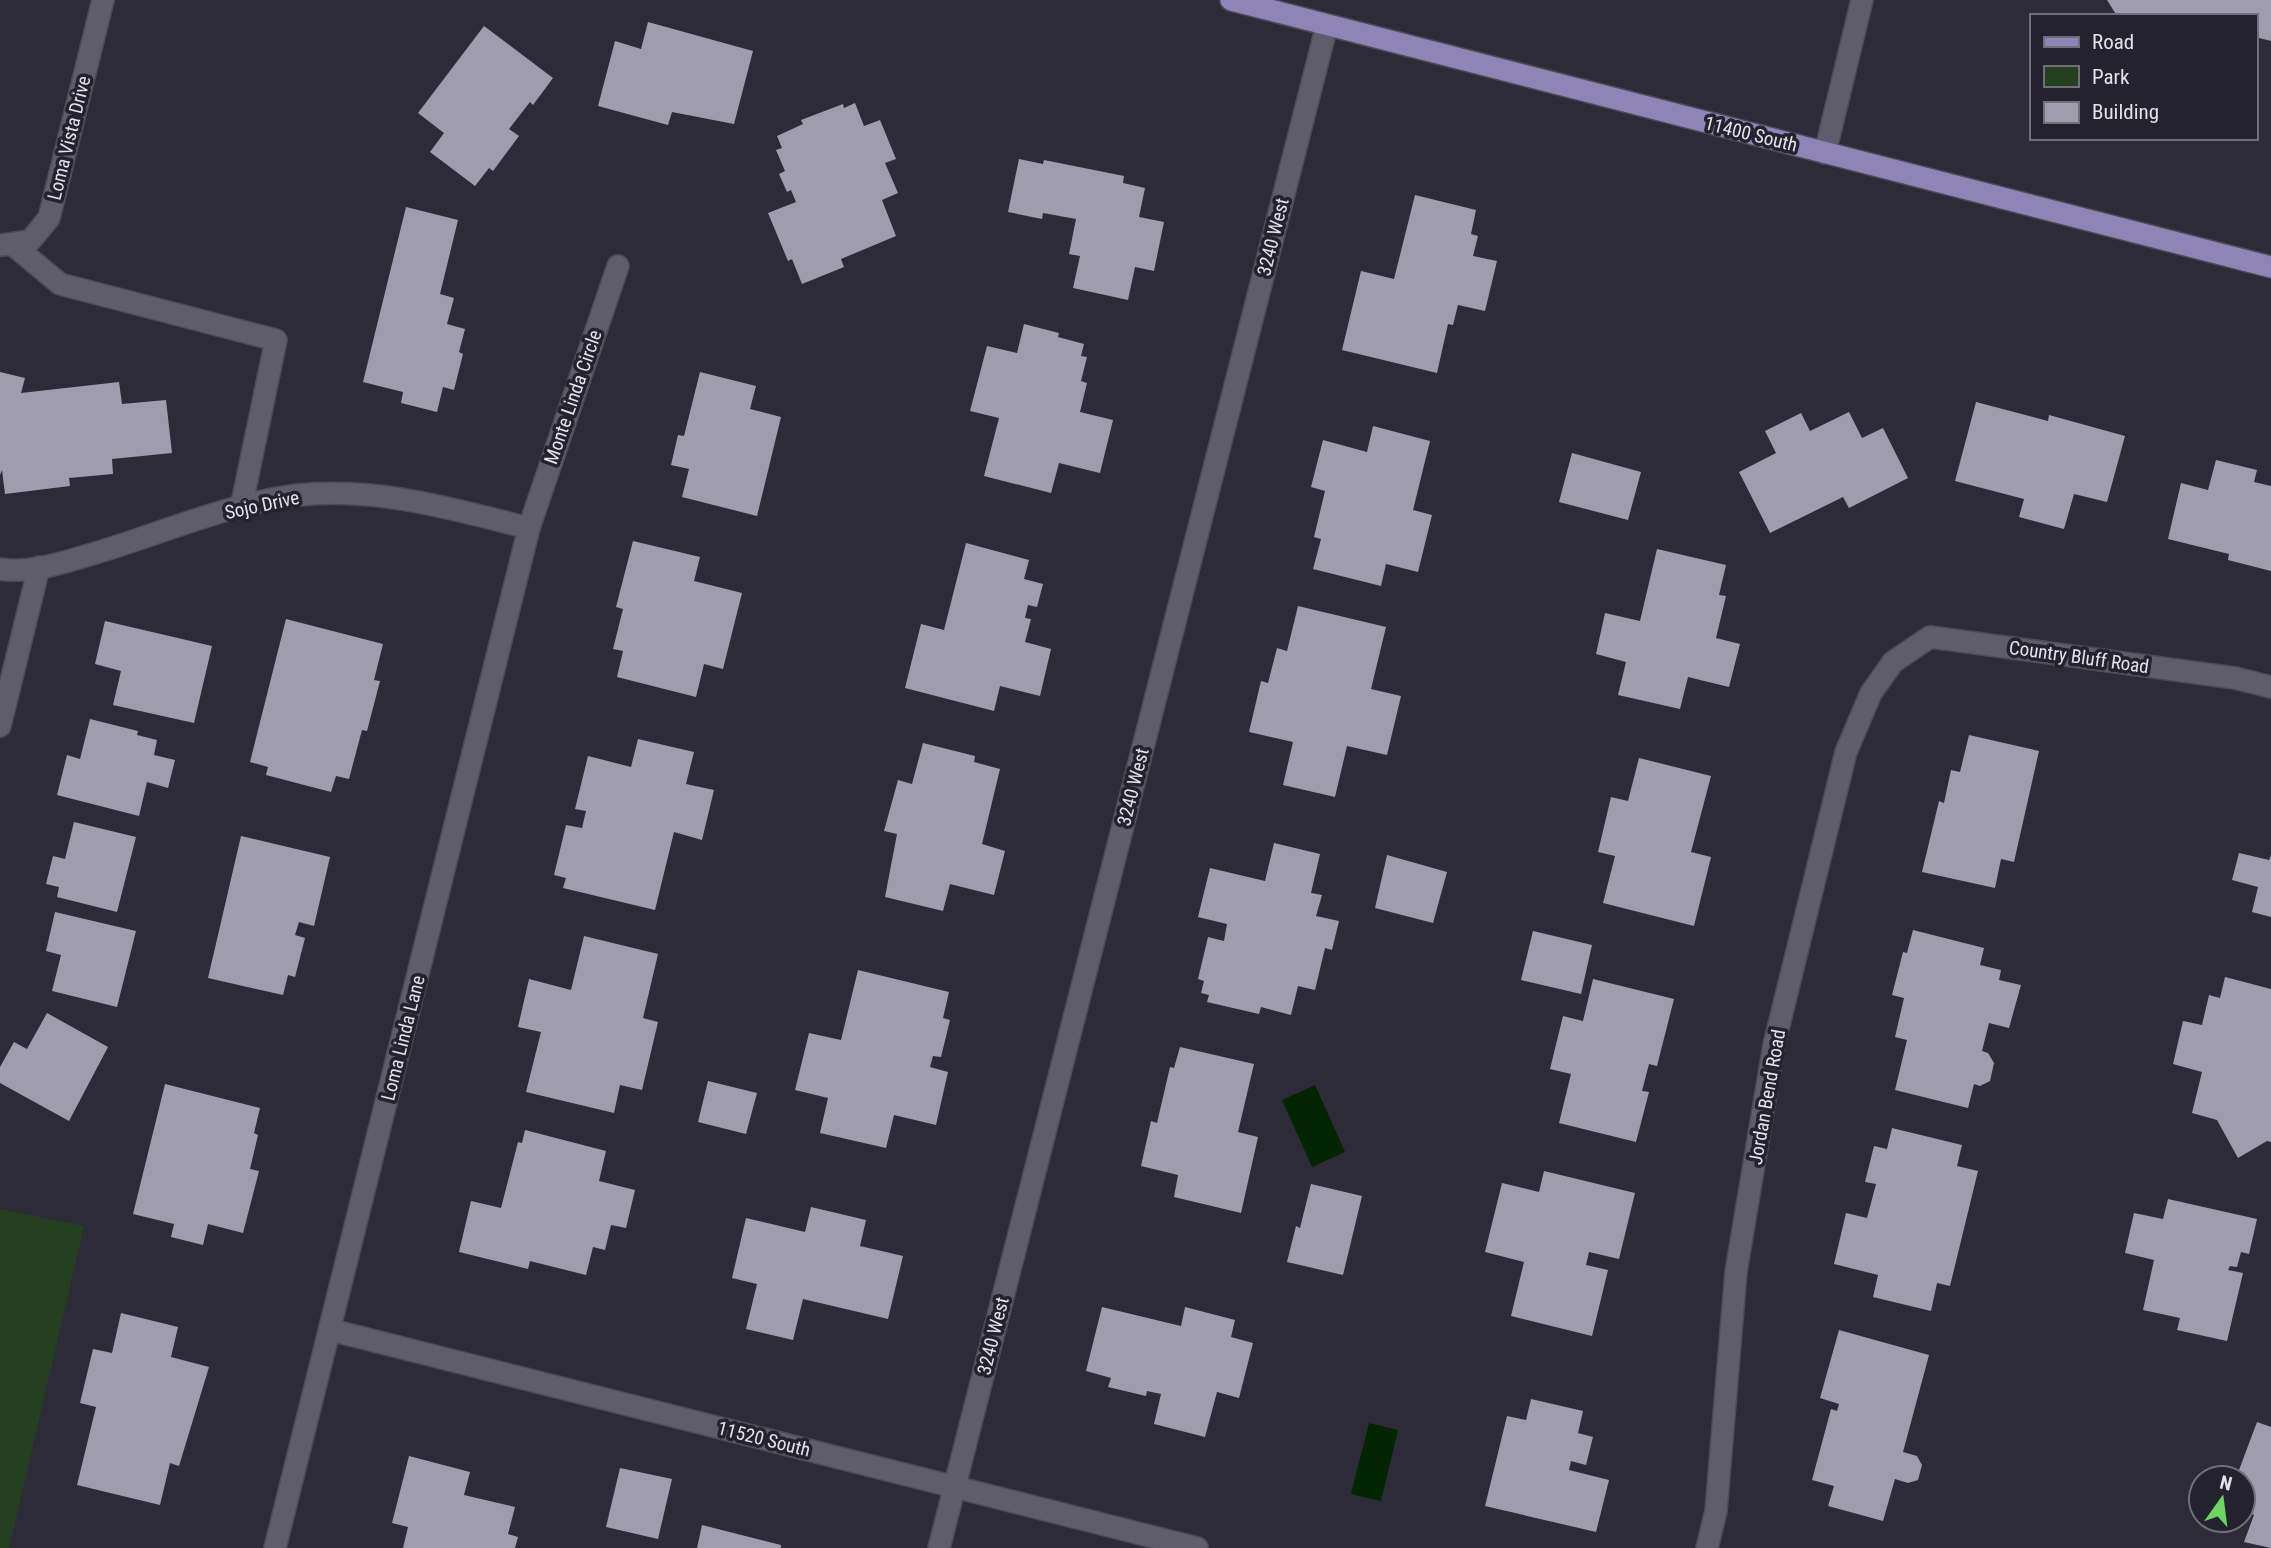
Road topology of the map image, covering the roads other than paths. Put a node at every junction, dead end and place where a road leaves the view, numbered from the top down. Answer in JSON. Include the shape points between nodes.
{"nodes":[{"id":1,"x":103,"y":0,"type":"edge"},
{"id":2,"x":1231,"y":0,"type":"edge"},
{"id":3,"x":1862,"y":0,"type":"edge"},
{"id":4,"x":1327,"y":25,"type":"junction"},
{"id":5,"x":1825,"y":153,"type":"junction"},
{"id":6,"x":6,"y":245,"type":"edge"},
{"id":7,"x":618,"y":266,"type":"dead end"},
{"id":8,"x":2271,"y":267,"type":"edge"},
{"id":9,"x":241,"y":508,"type":"junction"},
{"id":10,"x":528,"y":528,"type":"junction"},
{"id":11,"x":39,"y":568,"type":"junction"},
{"id":12,"x":0,"y":569,"type":"edge"},
{"id":13,"x":1893,"y":662,"type":"joint"},
{"id":14,"x":2271,"y":687,"type":"edge"},
{"id":15,"x":0,"y":726,"type":"edge"},
{"id":16,"x":331,"y":1330,"type":"junction"},
{"id":17,"x":954,"y":1487,"type":"junction"},
{"id":18,"x":275,"y":1548,"type":"edge"},
{"id":19,"x":939,"y":1548,"type":"edge"},
{"id":20,"x":1197,"y":1548,"type":"edge"},
{"id":21,"x":1707,"y":1548,"type":"edge"}],
"edges":[{"from":1,"to":6,"type":"street","name":"Loma Vista Drive","via":[[49,218],[30,241]]},
{"from":2,"to":4,"type":"main road","name":"11400 South"},
{"from":3,"to":5,"type":"street"},
{"from":4,"to":5,"type":"main road","name":"11400 South"},
{"from":4,"to":17,"type":"street","name":"3240 West"},
{"from":5,"to":8,"type":"main road","name":"11400 South"},
{"from":6,"to":9,"type":"street","via":[[60,284],[276,340]]},
{"from":7,"to":10,"type":"street","name":"Monte Linda Circle"},
{"from":9,"to":10,"type":"street","name":"Sojo Drive","via":[[298,495],[360,494],[410,499]]},
{"from":9,"to":11,"type":"street","name":"Sojo Drive"},
{"from":10,"to":16,"type":"street","name":"Loma Linda Lane"},
{"from":11,"to":12,"type":"street","name":"Sojo Drive"},
{"from":11,"to":15,"type":"street"},
{"from":13,"to":14,"type":"street","name":"Country Bluff Road","via":[[1930,637],[2235,678]]},
{"from":13,"to":21,"type":"street","name":"Jordan Bend Road","via":[[1871,693],[1846,752],[1774,1045],[1736,1272],[1716,1511]]},
{"from":16,"to":17,"type":"street","name":"11520 South"},
{"from":16,"to":18,"type":"street","name":"Loma Linda Lane"},
{"from":17,"to":19,"type":"street","name":"3240 West"},
{"from":17,"to":20,"type":"street","name":"11520 South"}]}
